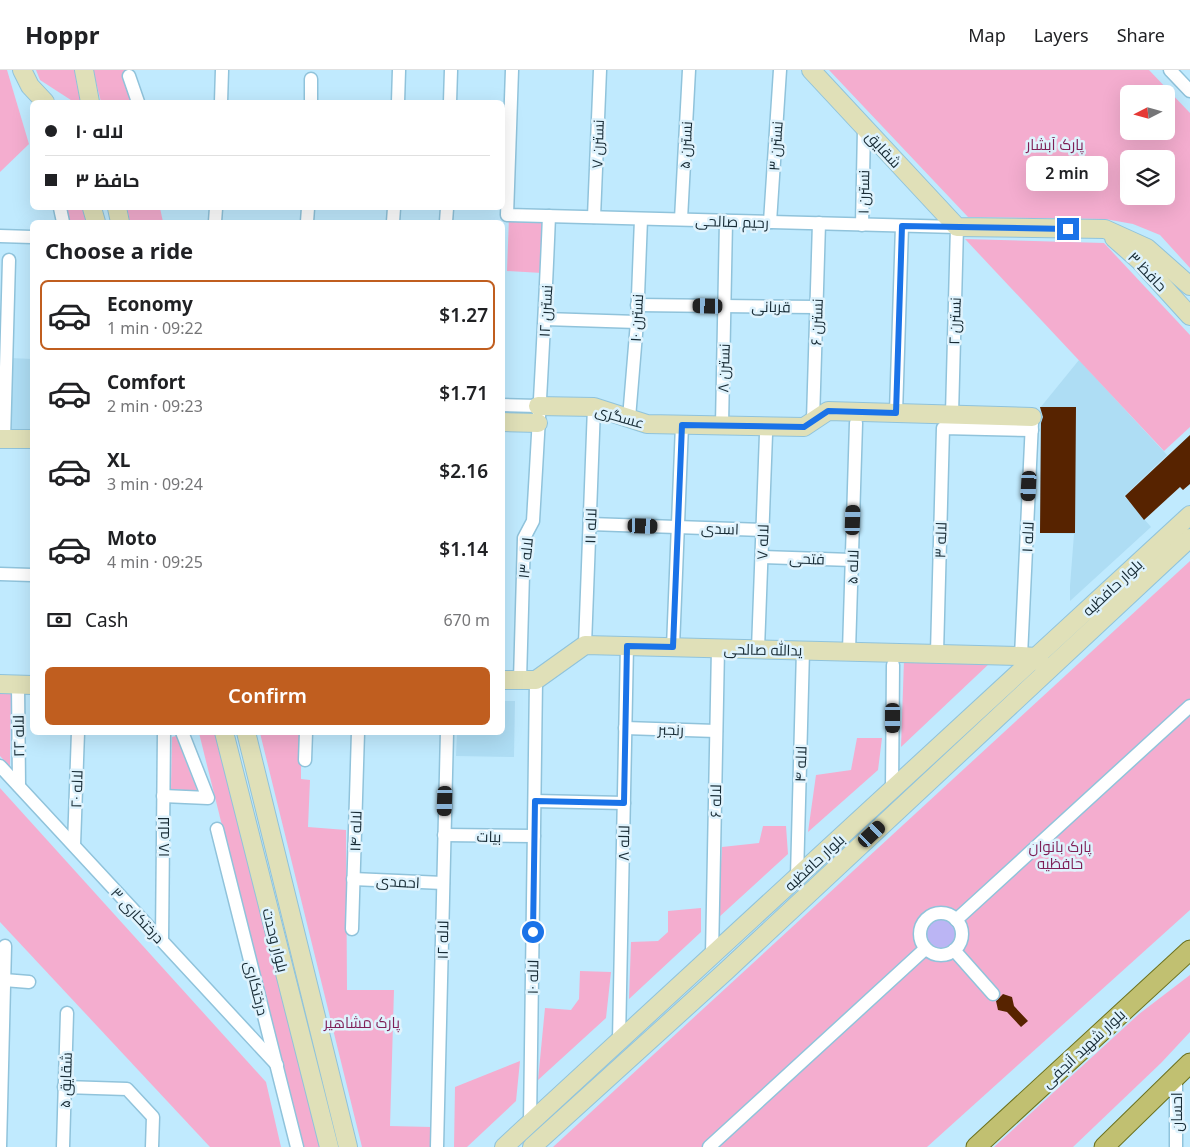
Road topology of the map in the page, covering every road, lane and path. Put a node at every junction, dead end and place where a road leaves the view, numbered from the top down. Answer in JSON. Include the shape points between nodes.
{"nodes":[{"id":1,"x":22,"y":70,"type":"edge"},
{"id":2,"x":84,"y":70,"type":"edge"},
{"id":3,"x":222,"y":70,"type":"edge"},
{"id":4,"x":399,"y":70,"type":"edge"},
{"id":5,"x":451,"y":70,"type":"edge"},
{"id":6,"x":512,"y":70,"type":"edge"},
{"id":7,"x":600,"y":70,"type":"edge"},
{"id":8,"x":688,"y":70,"type":"edge"},
{"id":9,"x":780,"y":70,"type":"edge"},
{"id":10,"x":811,"y":70,"type":"edge"},
{"id":11,"x":1170,"y":70,"type":"edge"},
{"id":12,"x":129,"y":76,"type":"dead end"},
{"id":13,"x":311,"y":79,"type":"dead end"},
{"id":14,"x":1190,"y":91,"type":"edge"},
{"id":15,"x":43,"y":100,"type":"edge"},
{"id":16,"x":90,"y":100,"type":"edge"},
{"id":17,"x":137,"y":100,"type":"edge"},
{"id":18,"x":221,"y":100,"type":"edge"},
{"id":19,"x":310,"y":100,"type":"edge"},
{"id":20,"x":398,"y":100,"type":"edge"},
{"id":21,"x":450,"y":100,"type":"edge"},
{"id":22,"x":864,"y":129,"type":"dead end"},
{"id":23,"x":549,"y":216,"type":"junction"},
{"id":24,"x":594,"y":217,"type":"junction"},
{"id":25,"x":641,"y":219,"type":"junction"},
{"id":26,"x":681,"y":220,"type":"junction"},
{"id":27,"x":726,"y":221,"type":"junction"},
{"id":28,"x":770,"y":222,"type":"junction"},
{"id":29,"x":819,"y":223,"type":"junction"},
{"id":30,"x":862,"y":224,"type":"junction"},
{"id":31,"x":902,"y":226,"type":"junction"},
{"id":32,"x":957,"y":227,"type":"junction"},
{"id":33,"x":1105,"y":230,"type":"junction"},
{"id":34,"x":0,"y":236,"type":"edge"},
{"id":35,"x":30,"y":238,"type":"edge"},
{"id":36,"x":9,"y":260,"type":"dead end"},
{"id":37,"x":1190,"y":286,"type":"edge"},
{"id":38,"x":637,"y":305,"type":"junction"},
{"id":39,"x":725,"y":306,"type":"junction"},
{"id":40,"x":816,"y":307,"type":"junction"},
{"id":41,"x":1190,"y":316,"type":"edge"},
{"id":42,"x":545,"y":319,"type":"junction"},
{"id":43,"x":637,"y":322,"type":"junction"},
{"id":44,"x":3,"y":354,"type":"edge"},
{"id":45,"x":505,"y":406,"type":"edge"},
{"id":46,"x":594,"y":407,"type":"junction"},
{"id":47,"x":896,"y":413,"type":"junction"},
{"id":48,"x":538,"y":415,"type":"junction"},
{"id":49,"x":629,"y":418,"type":"junction"},
{"id":50,"x":813,"y":420,"type":"junction"},
{"id":51,"x":505,"y":421,"type":"edge"},
{"id":52,"x":947,"y":421,"type":"junction"},
{"id":53,"x":856,"y":423,"type":"dead end"},
{"id":54,"x":1032,"y":423,"type":"joint"},
{"id":55,"x":682,"y":425,"type":"junction"},
{"id":56,"x":722,"y":425,"type":"junction"},
{"id":57,"x":766,"y":434,"type":"dead end"},
{"id":58,"x":2,"y":439,"type":"edge"},
{"id":59,"x":30,"y":439,"type":"edge"},
{"id":60,"x":1190,"y":515,"type":"edge"},
{"id":61,"x":590,"y":524,"type":"junction"},
{"id":62,"x":678,"y":527,"type":"junction"},
{"id":63,"x":763,"y":530,"type":"junction"},
{"id":64,"x":1190,"y":538,"type":"edge"},
{"id":65,"x":762,"y":557,"type":"junction"},
{"id":66,"x":852,"y":560,"type":"junction"},
{"id":67,"x":0,"y":574,"type":"edge"},
{"id":68,"x":30,"y":575,"type":"edge"},
{"id":69,"x":585,"y":645,"type":"junction"},
{"id":70,"x":627,"y":646,"type":"junction"},
{"id":71,"x":673,"y":647,"type":"junction"},
{"id":72,"x":718,"y":648,"type":"junction"},
{"id":73,"x":758,"y":649,"type":"junction"},
{"id":74,"x":803,"y":650,"type":"junction"},
{"id":75,"x":849,"y":651,"type":"junction"},
{"id":76,"x":937,"y":653,"type":"junction"},
{"id":77,"x":1035,"y":661,"type":"junction"},
{"id":78,"x":893,"y":665,"type":"dead end"},
{"id":79,"x":520,"y":680,"type":"edge"},
{"id":80,"x":0,"y":684,"type":"edge"},
{"id":81,"x":25,"y":685,"type":"edge"},
{"id":82,"x":1190,"y":706,"type":"edge"},
{"id":83,"x":625,"y":728,"type":"junction"},
{"id":84,"x":716,"y":731,"type":"junction"},
{"id":85,"x":78,"y":735,"type":"edge"},
{"id":86,"x":164,"y":735,"type":"edge"},
{"id":87,"x":183,"y":735,"type":"edge"},
{"id":88,"x":225,"y":735,"type":"edge"},
{"id":89,"x":247,"y":735,"type":"edge"},
{"id":90,"x":306,"y":735,"type":"edge"},
{"id":91,"x":358,"y":735,"type":"edge"},
{"id":92,"x":447,"y":735,"type":"edge"},
{"id":93,"x":305,"y":760,"type":"dead end"},
{"id":94,"x":0,"y":766,"type":"edge"},
{"id":95,"x":19,"y":786,"type":"junction"},
{"id":96,"x":892,"y":789,"type":"junction"},
{"id":97,"x":163,"y":796,"type":"junction"},
{"id":98,"x":535,"y":801,"type":"junction"},
{"id":99,"x":624,"y":803,"type":"junction"},
{"id":100,"x":217,"y":829,"type":"dead end"},
{"id":101,"x":444,"y":835,"type":"junction"},
{"id":102,"x":534,"y":836,"type":"junction"},
{"id":103,"x":74,"y":845,"type":"junction"},
{"id":104,"x":797,"y":877,"type":"junction"},
{"id":105,"x":353,"y":879,"type":"junction"},
{"id":106,"x":443,"y":883,"type":"junction"},
{"id":107,"x":956,"y":920,"type":"junction"},
{"id":108,"x":352,"y":929,"type":"dead end"},
{"id":109,"x":162,"y":941,"type":"junction"},
{"id":110,"x":5,"y":946,"type":"dead end"},
{"id":111,"x":925,"y":948,"type":"junction"},
{"id":112,"x":954,"y":950,"type":"junction"},
{"id":113,"x":1190,"y":950,"type":"edge"},
{"id":114,"x":712,"y":955,"type":"junction"},
{"id":115,"x":726,"y":971,"type":"junction"},
{"id":116,"x":4,"y":980,"type":"junction"},
{"id":117,"x":29,"y":982,"type":"dead end"},
{"id":118,"x":993,"y":994,"type":"dead end"},
{"id":119,"x":67,"y":1013,"type":"dead end"},
{"id":120,"x":620,"y":1040,"type":"junction"},
{"id":121,"x":1,"y":1042,"type":"edge"},
{"id":122,"x":1190,"y":1063,"type":"edge"},
{"id":123,"x":276,"y":1065,"type":"junction"},
{"id":124,"x":1176,"y":1076,"type":"junction"},
{"id":125,"x":64,"y":1087,"type":"junction"},
{"id":126,"x":530,"y":1123,"type":"junction"},
{"id":127,"x":1112,"y":1143,"type":"edge"},
{"id":128,"x":0,"y":1147,"type":"edge"},
{"id":129,"x":62,"y":1147,"type":"edge"},
{"id":130,"x":152,"y":1147,"type":"edge"},
{"id":131,"x":297,"y":1147,"type":"edge"},
{"id":132,"x":329,"y":1147,"type":"edge"},
{"id":133,"x":348,"y":1147,"type":"edge"},
{"id":134,"x":437,"y":1147,"type":"edge"},
{"id":135,"x":504,"y":1147,"type":"edge"},
{"id":136,"x":532,"y":1147,"type":"edge"},
{"id":137,"x":708,"y":1147,"type":"edge"},
{"id":138,"x":976,"y":1147,"type":"edge"},
{"id":139,"x":1176,"y":1147,"type":"edge"}],
"edges":[{"from":1,"to":15,"type":"street","via":[[30,86]]},
{"from":2,"to":16,"type":"street"},
{"from":3,"to":18,"type":"street"},
{"from":4,"to":20,"type":"street"},
{"from":5,"to":21,"type":"street"},
{"from":6,"to":23,"type":"street","name":"رحیم صالحی","via":[[507,215]]},
{"from":7,"to":24,"type":"street","name":"نسترن ۷"},
{"from":8,"to":26,"type":"street","name":"نسترن ۵"},
{"from":9,"to":28,"type":"street","name":"نسترن ۳"},
{"from":10,"to":32,"type":"street","name":"شقایق"},
{"from":11,"to":14,"type":"street"},
{"from":12,"to":17,"type":"street"},
{"from":13,"to":19,"type":"street"},
{"from":22,"to":30,"type":"street","name":"نسترن ۱"},
{"from":23,"to":24,"type":"street","name":"رحیم صالحی"},
{"from":23,"to":42,"type":"street","name":"نسترن ۱۲"},
{"from":24,"to":25,"type":"street","name":"رحیم صالحی"},
{"from":25,"to":26,"type":"street","name":"رحیم صالحی"},
{"from":25,"to":38,"type":"street","name":"نسترن ۱۰"},
{"from":26,"to":27,"type":"street","name":"رحیم صالحی"},
{"from":27,"to":28,"type":"street","name":"رحیم صالحی"},
{"from":27,"to":39,"type":"street","name":"نسترن ۸"},
{"from":28,"to":29,"type":"street","name":"رحیم صالحی"},
{"from":29,"to":30,"type":"street","name":"رحیم صالحی"},
{"from":29,"to":40,"type":"street","name":"نسترن ۶"},
{"from":30,"to":31,"type":"street","name":"رحیم صالحی"},
{"from":31,"to":32,"type":"street","name":"رحیم صالحی"},
{"from":31,"to":47,"type":"street"},
{"from":32,"to":33,"type":"street","name":"حافظ ۳"},
{"from":32,"to":52,"type":"street","name":"نسترن ۲"},
{"from":33,"to":37,"type":"street","name":"حافظ ۳","via":[[1147,248]]},
{"from":33,"to":41,"type":"street","name":"حافظ ۳","via":[[1140,260]]},
{"from":34,"to":35,"type":"street"},
{"from":36,"to":44,"type":"street"},
{"from":38,"to":39,"type":"street","name":"قربانی"},
{"from":38,"to":43,"type":"street","name":"نسترن ۱۰"},
{"from":39,"to":40,"type":"street","name":"قربانی"},
{"from":39,"to":56,"type":"street","name":"نسترن ۸"},
{"from":40,"to":50,"type":"street","name":"نسترن ۶"},
{"from":42,"to":43,"type":"street"},
{"from":42,"to":48,"type":"street","name":"نسترن ۱۲"},
{"from":43,"to":49,"type":"street","name":"نسترن ۱۰"},
{"from":44,"to":58,"type":"street"},
{"from":45,"to":48,"type":"street","name":"عسگری"},
{"from":46,"to":48,"type":"street","name":"عسگری"},
{"from":46,"to":49,"type":"street","name":"عسگری"},
{"from":46,"to":61,"type":"street","name":"لاله ۱۱"},
{"from":47,"to":50,"type":"street","name":"عسگری","via":[[828,411]]},
{"from":47,"to":52,"type":"street","name":"عسگری"},
{"from":48,"to":51,"type":"street"},
{"from":48,"to":79,"type":"street","name":"لاله ۱۳","via":[[533,521],[524,538]]},
{"from":49,"to":55,"type":"street","name":"عسگری","via":[[648,424]]},
{"from":50,"to":56,"type":"street","name":"عسگری","via":[[804,427]]},
{"from":52,"to":54,"type":"street","name":"عسگری"},
{"from":52,"to":76,"type":"street","name":"لاله ۳"},
{"from":53,"to":66,"type":"street","name":"لاله ۵"},
{"from":54,"to":77,"type":"street","name":"لاله ۱"},
{"from":55,"to":56,"type":"street","name":"عسگری"},
{"from":55,"to":62,"type":"street"},
{"from":57,"to":63,"type":"street","name":"لاله ۷"},
{"from":58,"to":59,"type":"street"},
{"from":60,"to":77,"type":"street","name":"بلوار حافظیه"},
{"from":61,"to":62,"type":"street","name":"اسدی"},
{"from":61,"to":69,"type":"street","name":"لاله ۱۱"},
{"from":62,"to":63,"type":"street","name":"اسدی"},
{"from":62,"to":71,"type":"street"},
{"from":63,"to":65,"type":"street","name":"لاله ۷"},
{"from":64,"to":77,"type":"street","name":"بلوار حافظیه"},
{"from":65,"to":66,"type":"street","name":"فتحی"},
{"from":65,"to":73,"type":"street","name":"لاله ۷"},
{"from":66,"to":75,"type":"street","name":"لاله ۵"},
{"from":67,"to":68,"type":"street"},
{"from":69,"to":70,"type":"street","name":"یدالله صالحی"},
{"from":69,"to":79,"type":"street"},
{"from":70,"to":71,"type":"street","name":"یدالله صالحی"},
{"from":70,"to":83,"type":"street","name":"لاله ۸"},
{"from":71,"to":72,"type":"street","name":"یدالله صالحی"},
{"from":72,"to":73,"type":"street","name":"یدالله صالحی"},
{"from":72,"to":84,"type":"street","name":"لاله ۶"},
{"from":73,"to":74,"type":"street","name":"یدالله صالحی"},
{"from":74,"to":75,"type":"street","name":"یدالله صالحی"},
{"from":74,"to":104,"type":"street","name":"لاله ۴"},
{"from":75,"to":76,"type":"street","name":"یدالله صالحی"},
{"from":76,"to":77,"type":"street","name":"یدالله صالحی"},
{"from":77,"to":96,"type":"street","name":"بلوار حافظیه"},
{"from":77,"to":115,"type":"street","name":"بلوار حافظیه"},
{"from":78,"to":96,"type":"street"},
{"from":79,"to":98,"type":"street","name":"لاله ۱۰"},
{"from":80,"to":81,"type":"street"},
{"from":81,"to":95,"type":"street","name":"لاله ۲۲"},
{"from":82,"to":107,"type":"street"},
{"from":83,"to":84,"type":"street","name":"رنجبر"},
{"from":83,"to":99,"type":"street","name":"لاله ۸"},
{"from":84,"to":114,"type":"street","name":"لاله ۶"},
{"from":85,"to":103,"type":"street","name":"لاله ۲۰"},
{"from":86,"to":97,"type":"street","name":"لاله ۱۸"},
{"from":87,"to":97,"type":"street","via":[[208,798]]},
{"from":88,"to":132,"type":"street","name":"بلوار وحدت"},
{"from":89,"to":133,"type":"street","name":"بلوار وحدت"},
{"from":90,"to":93,"type":"street"},
{"from":91,"to":105,"type":"street","name":"لاله ۱۴"},
{"from":92,"to":101,"type":"street","name":"لاله ۱۲"},
{"from":94,"to":95,"type":"street","name":"درختکاری ۳"},
{"from":95,"to":103,"type":"street","name":"درختکاری ۳"},
{"from":96,"to":104,"type":"street","name":"بلوار حافظیه"},
{"from":97,"to":109,"type":"street","name":"لاله ۱۸"},
{"from":98,"to":99,"type":"street"},
{"from":98,"to":102,"type":"street","name":"لاله ۱۰"},
{"from":99,"to":120,"type":"street","name":"لاله ۸"},
{"from":100,"to":123,"type":"street","name":"درختکاری"},
{"from":101,"to":102,"type":"street","name":"بیات"},
{"from":101,"to":106,"type":"street","name":"لاله ۱۲"},
{"from":102,"to":126,"type":"street","name":"لاله ۱۰"},
{"from":103,"to":109,"type":"street","name":"درختکاری ۳"},
{"from":104,"to":114,"type":"street","name":"بلوار حافظیه"},
{"from":105,"to":106,"type":"street","name":"احمدی"},
{"from":105,"to":108,"type":"street","name":"لاله ۱۴"},
{"from":106,"to":134,"type":"street","name":"لاله ۱۲"},
{"from":107,"to":111,"type":"street","via":[[936,914],[924,922],[920,935]]},
{"from":107,"to":112,"type":"street","via":[[962,933]]},
{"from":109,"to":123,"type":"street","name":"درختکاری ۳"},
{"from":110,"to":116,"type":"street"},
{"from":111,"to":112,"type":"street","via":[[938,955]]},
{"from":111,"to":137,"type":"street"},
{"from":112,"to":118,"type":"street"},
{"from":113,"to":138,"type":"main road","name":"بلوار شهید آنجفی"},
{"from":114,"to":115,"type":"street"},
{"from":114,"to":120,"type":"street","name":"بلوار حافظیه"},
{"from":115,"to":136,"type":"street","name":"بلوار حافظیه"},
{"from":116,"to":117,"type":"street"},
{"from":116,"to":121,"type":"street"},
{"from":119,"to":125,"type":"street","name":"شقایق ۵"},
{"from":120,"to":126,"type":"street","name":"بلوار حافظیه"},
{"from":121,"to":128,"type":"street"},
{"from":122,"to":124,"type":"main road"},
{"from":123,"to":131,"type":"street","name":"درختکاری"},
{"from":124,"to":127,"type":"main road"},
{"from":124,"to":139,"type":"street","name":"احسان"},
{"from":125,"to":129,"type":"street","name":"شقایق ۵"},
{"from":125,"to":130,"type":"street","via":[[128,1089],[153,1117]]},
{"from":126,"to":135,"type":"street","name":"بلوار حافظیه"}]}
